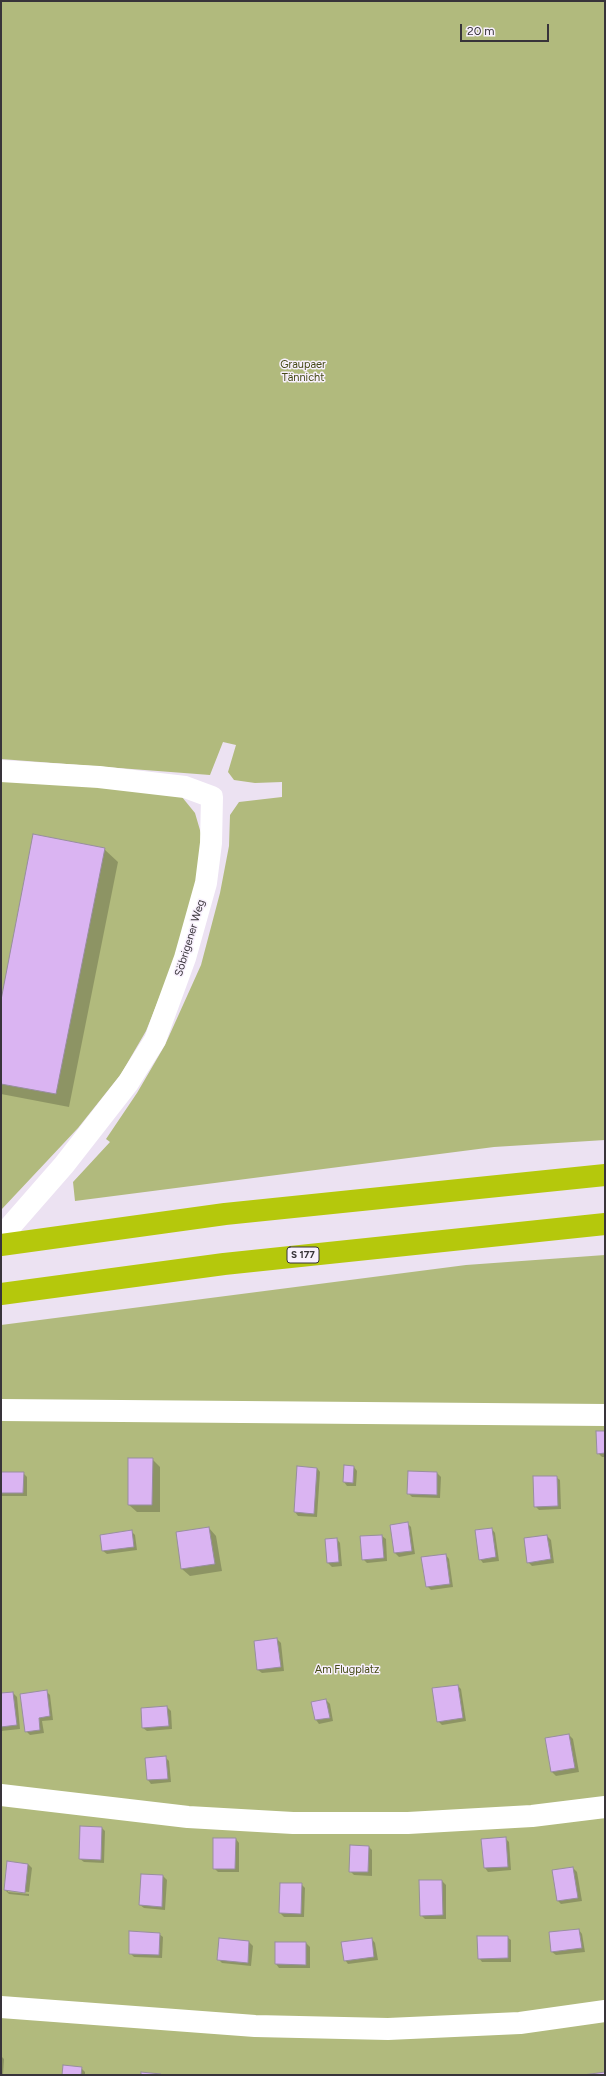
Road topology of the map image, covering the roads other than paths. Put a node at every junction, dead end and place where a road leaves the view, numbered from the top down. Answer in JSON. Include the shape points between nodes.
{"nodes":[{"id":1,"x":1,"y":771,"type":"edge"},
{"id":2,"x":605,"y":1175,"type":"edge"},
{"id":3,"x":605,"y":1224,"type":"edge"},
{"id":4,"x":1,"y":1237,"type":"edge"},
{"id":5,"x":1,"y":1245,"type":"edge"},
{"id":6,"x":1,"y":1294,"type":"edge"},
{"id":7,"x":1,"y":1410,"type":"edge"},
{"id":8,"x":605,"y":1415,"type":"edge"},
{"id":9,"x":1,"y":1795,"type":"edge"},
{"id":10,"x":605,"y":1807,"type":"edge"},
{"id":11,"x":1,"y":2007,"type":"edge"},
{"id":12,"x":605,"y":2010,"type":"edge"}],
"edges":[{"from":1,"to":4,"type":"street","name":"Söbrigener Weg","via":[[99,777],[185,787],[212,797],[211,843],[206,883],[185,958],[155,1040],[128,1082],[64,1165]]},
{"from":2,"to":5,"type":"highway","via":[[225,1214]]},
{"from":3,"to":6,"type":"highway","number":"S 177","via":[[224,1264]]},
{"from":7,"to":8,"type":"street"},
{"from":9,"to":10,"type":"street","via":[[188,1817],[293,1823],[408,1823],[532,1816]]},
{"from":11,"to":12,"type":"street","via":[[255,2026],[388,2029],[520,2023]]}]}
